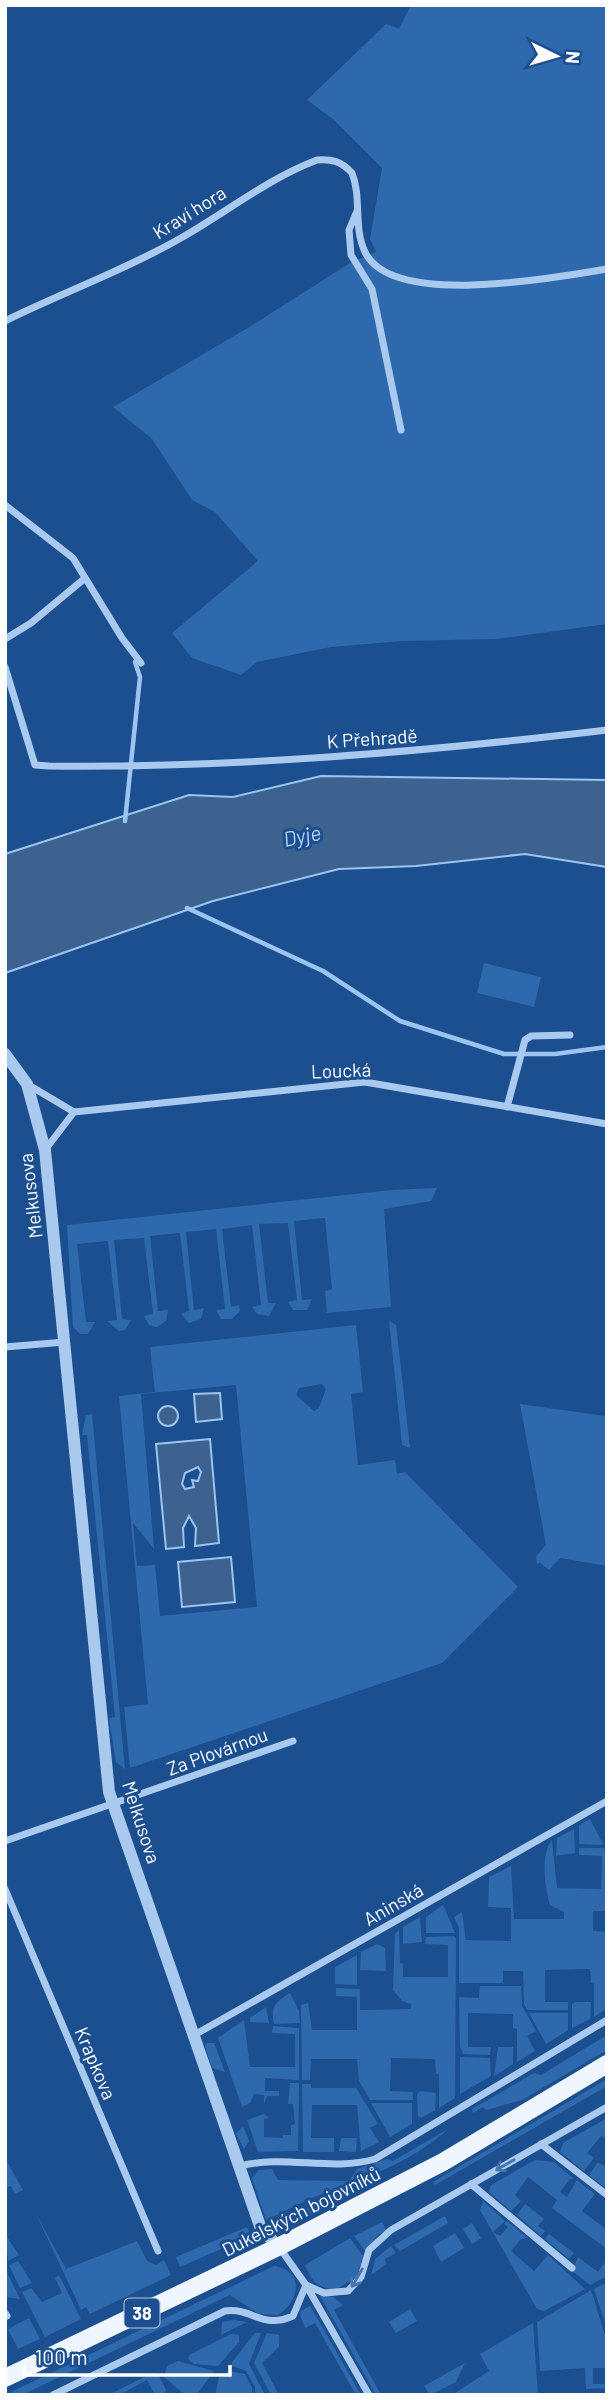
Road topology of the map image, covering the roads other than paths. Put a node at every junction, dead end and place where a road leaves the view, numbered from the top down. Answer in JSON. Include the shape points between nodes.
{"nodes":[{"id":1,"x":358,"y":211,"type":"junction"},
{"id":2,"x":607,"y":269,"type":"edge"},
{"id":3,"x":5,"y":321,"type":"edge"},
{"id":4,"x":401,"y":430,"type":"dead end"},
{"id":5,"x":5,"y":505,"type":"edge"},
{"id":6,"x":84,"y":579,"type":"junction"},
{"id":7,"x":5,"y":639,"type":"edge"},
{"id":8,"x":141,"y":663,"type":"dead end"},
{"id":9,"x":5,"y":667,"type":"edge"},
{"id":10,"x":607,"y":730,"type":"edge"},
{"id":11,"x":570,"y":1035,"type":"dead end"},
{"id":12,"x":5,"y":1054,"type":"edge"},
{"id":13,"x":27,"y":1084,"type":"junction"},
{"id":14,"x":507,"y":1107,"type":"junction"},
{"id":15,"x":74,"y":1112,"type":"junction"},
{"id":16,"x":607,"y":1124,"type":"edge"},
{"id":17,"x":45,"y":1150,"type":"junction"},
{"id":18,"x":65,"y":1342,"type":"junction"},
{"id":19,"x":5,"y":1347,"type":"edge"},
{"id":20,"x":293,"y":1741,"type":"dead end"},
{"id":21,"x":607,"y":1801,"type":"edge"},
{"id":22,"x":113,"y":1805,"type":"junction"},
{"id":23,"x":5,"y":1841,"type":"edge"},
{"id":24,"x":5,"y":1889,"type":"edge"},
{"id":25,"x":607,"y":2020,"type":"edge"},
{"id":26,"x":196,"y":2034,"type":"junction"},
{"id":27,"x":607,"y":2064,"type":"edge"},
{"id":28,"x":607,"y":2107,"type":"edge"},
{"id":29,"x":541,"y":2144,"type":"junction"},
{"id":30,"x":240,"y":2166,"type":"junction"},
{"id":31,"x":471,"y":2184,"type":"junction"},
{"id":32,"x":607,"y":2195,"type":"edge"},
{"id":33,"x":278,"y":2247,"type":"junction"},
{"id":34,"x":158,"y":2250,"type":"dead end"},
{"id":35,"x":572,"y":2268,"type":"dead end"},
{"id":36,"x":306,"y":2284,"type":"junction"},
{"id":37,"x":5,"y":2378,"type":"edge"},
{"id":38,"x":69,"y":2391,"type":"edge"},
{"id":39,"x":53,"y":2395,"type":"edge"},
{"id":40,"x":369,"y":2395,"type":"edge"}],
"edges":[{"from":1,"to":2,"type":"street","name":"Kraví hora","via":[[365,253],[397,278],[428,283],[510,283]]},
{"from":1,"to":3,"type":"street","name":"Kraví hora","via":[[352,173],[332,159],[317,160],[232,204],[143,259]]},
{"from":1,"to":4,"type":"street","name":"Kraví hora","via":[[349,230],[351,255],[372,289]]},
{"from":5,"to":6,"type":"street","via":[[73,558]]},
{"from":6,"to":7,"type":"street"},
{"from":6,"to":8,"type":"street"},
{"from":9,"to":10,"type":"street","name":"K Přehradě","via":[[35,765],[140,767],[372,755]]},
{"from":11,"to":14,"type":"street","via":[[531,1036],[523,1047]]},
{"from":12,"to":13,"type":"street","name":"Melkusova"},
{"from":13,"to":15,"type":"street"},
{"from":13,"to":17,"type":"street","name":"Melkusova"},
{"from":14,"to":15,"type":"street","name":"Loucká","via":[[365,1082]]},
{"from":14,"to":16,"type":"street","name":"Loucká"},
{"from":15,"to":17,"type":"street"},
{"from":17,"to":18,"type":"street","name":"Melkusova"},
{"from":18,"to":19,"type":"street"},
{"from":18,"to":22,"type":"street","name":"Melkusova"},
{"from":20,"to":22,"type":"street","name":"Za Plovárnou"},
{"from":21,"to":26,"type":"street","name":"Aninská"},
{"from":22,"to":23,"type":"street","name":"Za Plovárnou"},
{"from":22,"to":26,"type":"street","name":"Melkusova"},
{"from":24,"to":34,"type":"street","name":"Krapkova"},
{"from":25,"to":30,"type":"street","name":"Dukelských bojovníků","via":[[375,2159],[357,2163],[268,2161]]},
{"from":26,"to":30,"type":"street","name":"Melkusova"},
{"from":27,"to":33,"type":"main road","name":"Dukelských bojovníků","number":"38","via":[[443,2162]]},
{"from":28,"to":29,"type":"street"},
{"from":29,"to":31,"type":"street","one_way":true},
{"from":29,"to":32,"type":"street"},
{"from":30,"to":33,"type":"street","name":"Melkusova","via":[[260,2226]]},
{"from":31,"to":35,"type":"street"},
{"from":31,"to":36,"type":"street","one_way":true,"via":[[377,2241],[365,2256],[361,2277],[348,2291],[324,2293]]},
{"from":33,"to":36,"type":"street"},
{"from":33,"to":37,"type":"main road","name":"Dukelských bojovníků","number":"38"},
{"from":36,"to":38,"type":"street","via":[[299,2307],[283,2321],[272,2323],[225,2311]]},
{"from":36,"to":40,"type":"street"},
{"from":38,"to":39,"type":"street"}]}
